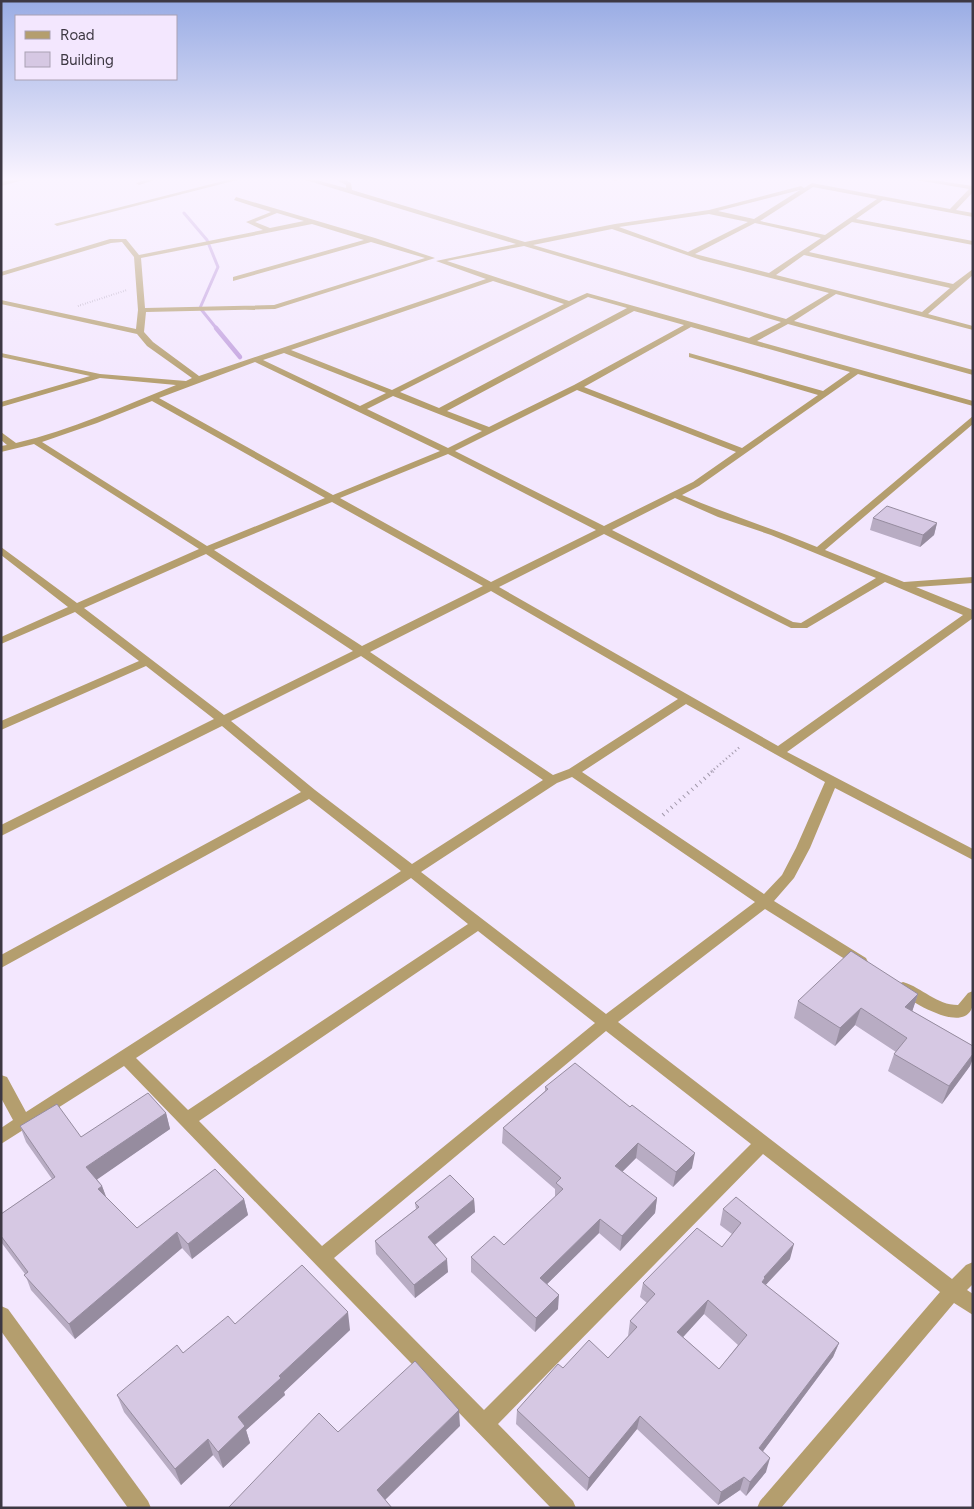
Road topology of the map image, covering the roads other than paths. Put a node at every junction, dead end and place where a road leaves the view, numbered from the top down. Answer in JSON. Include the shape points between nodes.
{"nodes":[{"id":1,"x":87,"y":248,"type":"edge"},
{"id":2,"x":130,"y":248,"type":"edge"},
{"id":3,"x":181,"y":248,"type":"edge"},
{"id":4,"x":343,"y":248,"type":"edge"},
{"id":5,"x":400,"y":248,"type":"edge"},
{"id":6,"x":497,"y":248,"type":"edge"},
{"id":7,"x":538,"y":248,"type":"edge"},
{"id":8,"x":673,"y":248,"type":"edge"},
{"id":9,"x":700,"y":248,"type":"edge"},
{"id":10,"x":811,"y":248,"type":"edge"},
{"id":11,"x":804,"y":253,"type":"junction"},
{"id":12,"x":689,"y":254,"type":"junction"},
{"id":13,"x":137,"y":257,"type":"junction"},
{"id":14,"x":435,"y":259,"type":"junction"},
{"id":15,"x":973,"y":271,"type":"edge"},
{"id":16,"x":1,"y":274,"type":"edge"},
{"id":17,"x":770,"y":276,"type":"junction"},
{"id":18,"x":236,"y":279,"type":"dead end"},
{"id":19,"x":494,"y":279,"type":"junction"},
{"id":20,"x":955,"y":287,"type":"junction"},
{"id":21,"x":835,"y":292,"type":"junction"},
{"id":22,"x":1,"y":302,"type":"edge"},
{"id":23,"x":570,"y":304,"type":"junction"},
{"id":24,"x":633,"y":308,"type":"junction"},
{"id":25,"x":142,"y":310,"type":"junction"},
{"id":26,"x":923,"y":315,"type":"junction"},
{"id":27,"x":787,"y":322,"type":"junction"},
{"id":28,"x":691,"y":324,"type":"junction"},
{"id":29,"x":973,"y":328,"type":"edge"},
{"id":30,"x":140,"y":332,"type":"junction"},
{"id":31,"x":750,"y":341,"type":"junction"},
{"id":32,"x":284,"y":350,"type":"junction"},
{"id":33,"x":692,"y":355,"type":"dead end"},
{"id":34,"x":4,"y":357,"type":"edge"},
{"id":35,"x":257,"y":360,"type":"junction"},
{"id":36,"x":857,"y":371,"type":"junction"},
{"id":37,"x":973,"y":373,"type":"edge"},
{"id":38,"x":100,"y":376,"type":"junction"},
{"id":39,"x":198,"y":380,"type":"junction"},
{"id":40,"x":187,"y":384,"type":"junction"},
{"id":41,"x":577,"y":387,"type":"junction"},
{"id":42,"x":395,"y":393,"type":"junction"},
{"id":43,"x":825,"y":394,"type":"junction"},
{"id":44,"x":153,"y":398,"type":"junction"},
{"id":45,"x":973,"y":404,"type":"edge"},
{"id":46,"x":1,"y":405,"type":"edge"},
{"id":47,"x":360,"y":409,"type":"junction"},
{"id":48,"x":440,"y":411,"type":"junction"},
{"id":49,"x":973,"y":420,"type":"edge"},
{"id":50,"x":490,"y":431,"type":"junction"},
{"id":51,"x":1,"y":435,"type":"edge"},
{"id":52,"x":35,"y":441,"type":"junction"},
{"id":53,"x":14,"y":446,"type":"junction"},
{"id":54,"x":1,"y":449,"type":"edge"},
{"id":55,"x":448,"y":451,"type":"junction"},
{"id":56,"x":743,"y":451,"type":"junction"},
{"id":57,"x":675,"y":494,"type":"junction"},
{"id":58,"x":332,"y":499,"type":"junction"},
{"id":59,"x":605,"y":530,"type":"junction"},
{"id":60,"x":208,"y":549,"type":"junction"},
{"id":61,"x":818,"y":551,"type":"junction"},
{"id":62,"x":3,"y":555,"type":"edge"},
{"id":63,"x":884,"y":578,"type":"junction"},
{"id":64,"x":973,"y":580,"type":"edge"},
{"id":65,"x":490,"y":586,"type":"junction"},
{"id":66,"x":902,"y":586,"type":"junction"},
{"id":67,"x":76,"y":609,"type":"junction"},
{"id":68,"x":972,"y":614,"type":"edge"},
{"id":69,"x":1,"y":641,"type":"edge"},
{"id":70,"x":363,"y":651,"type":"junction"},
{"id":71,"x":146,"y":662,"type":"junction"},
{"id":72,"x":686,"y":699,"type":"junction"},
{"id":73,"x":224,"y":721,"type":"junction"},
{"id":74,"x":1,"y":726,"type":"edge"},
{"id":75,"x":778,"y":752,"type":"junction"},
{"id":76,"x":573,"y":772,"type":"junction"},
{"id":77,"x":552,"y":780,"type":"junction"},
{"id":78,"x":832,"y":780,"type":"junction"},
{"id":79,"x":310,"y":793,"type":"junction"},
{"id":80,"x":1,"y":831,"type":"edge"},
{"id":81,"x":973,"y":854,"type":"edge"},
{"id":82,"x":413,"y":872,"type":"junction"},
{"id":83,"x":765,"y":902,"type":"junction"},
{"id":84,"x":480,"y":923,"type":"junction"},
{"id":85,"x":1,"y":962,"type":"edge"},
{"id":86,"x":874,"y":970,"type":"edge"},
{"id":87,"x":891,"y":980,"type":"edge"},
{"id":88,"x":973,"y":997,"type":"edge"},
{"id":89,"x":607,"y":1022,"type":"junction"},
{"id":90,"x":126,"y":1057,"type":"junction"},
{"id":91,"x":1,"y":1082,"type":"edge"},
{"id":92,"x":187,"y":1120,"type":"junction"},
{"id":93,"x":23,"y":1122,"type":"junction"},
{"id":94,"x":1,"y":1137,"type":"edge"},
{"id":95,"x":763,"y":1143,"type":"junction"},
{"id":96,"x":321,"y":1258,"type":"junction"},
{"id":97,"x":973,"y":1271,"type":"edge"},
{"id":98,"x":953,"y":1291,"type":"junction"},
{"id":99,"x":973,"y":1306,"type":"edge"},
{"id":100,"x":1,"y":1315,"type":"edge"},
{"id":101,"x":484,"y":1424,"type":"junction"},
{"id":102,"x":141,"y":1508,"type":"edge"},
{"id":103,"x":566,"y":1508,"type":"edge"},
{"id":104,"x":767,"y":1508,"type":"edge"}],
"edges":[{"from":1,"to":16,"type":"street"},
{"from":2,"to":13,"type":"street"},
{"from":3,"to":13,"type":"street"},
{"from":4,"to":18,"type":"street"},
{"from":5,"to":14,"type":"street"},
{"from":6,"to":14,"type":"street"},
{"from":7,"to":27,"type":"street"},
{"from":8,"to":12,"type":"street"},
{"from":9,"to":12,"type":"street"},
{"from":10,"to":11,"type":"street"},
{"from":11,"to":17,"type":"street"},
{"from":11,"to":20,"type":"street"},
{"from":12,"to":17,"type":"street"},
{"from":13,"to":25,"type":"street"},
{"from":14,"to":19,"type":"street"},
{"from":14,"to":25,"type":"street","via":[[281,306]]},
{"from":15,"to":20,"type":"street"},
{"from":17,"to":21,"type":"street"},
{"from":19,"to":23,"type":"street"},
{"from":19,"to":32,"type":"street"},
{"from":20,"to":26,"type":"street"},
{"from":21,"to":26,"type":"street"},
{"from":21,"to":27,"type":"street"},
{"from":22,"to":30,"type":"street"},
{"from":23,"to":24,"type":"street","via":[[587,295]]},
{"from":23,"to":42,"type":"street"},
{"from":24,"to":28,"type":"street"},
{"from":24,"to":48,"type":"street"},
{"from":25,"to":30,"type":"street"},
{"from":26,"to":29,"type":"street"},
{"from":27,"to":31,"type":"street"},
{"from":27,"to":37,"type":"street"},
{"from":28,"to":31,"type":"street"},
{"from":28,"to":41,"type":"street"},
{"from":30,"to":39,"type":"street","via":[[150,344]]},
{"from":31,"to":36,"type":"street"},
{"from":32,"to":35,"type":"street"},
{"from":32,"to":42,"type":"street"},
{"from":33,"to":43,"type":"street"},
{"from":34,"to":38,"type":"street"},
{"from":35,"to":39,"type":"street"},
{"from":35,"to":47,"type":"street"},
{"from":36,"to":43,"type":"street"},
{"from":36,"to":45,"type":"street"},
{"from":38,"to":40,"type":"street"},
{"from":38,"to":46,"type":"street"},
{"from":39,"to":40,"type":"street"},
{"from":40,"to":44,"type":"street"},
{"from":41,"to":50,"type":"street"},
{"from":41,"to":56,"type":"street"},
{"from":42,"to":47,"type":"street"},
{"from":42,"to":48,"type":"street"},
{"from":43,"to":56,"type":"street"},
{"from":44,"to":52,"type":"street"},
{"from":44,"to":58,"type":"street"},
{"from":47,"to":55,"type":"street"},
{"from":48,"to":50,"type":"street"},
{"from":49,"to":61,"type":"street"},
{"from":50,"to":55,"type":"street"},
{"from":51,"to":53,"type":"street"},
{"from":52,"to":53,"type":"street"},
{"from":52,"to":60,"type":"street"},
{"from":53,"to":54,"type":"street"},
{"from":55,"to":58,"type":"street"},
{"from":55,"to":59,"type":"street"},
{"from":56,"to":57,"type":"street","via":[[696,484]]},
{"from":57,"to":59,"type":"street"},
{"from":57,"to":61,"type":"street"},
{"from":58,"to":60,"type":"street"},
{"from":58,"to":65,"type":"street"},
{"from":59,"to":63,"type":"street","via":[[778,620],[798,627]]},
{"from":59,"to":65,"type":"street"},
{"from":60,"to":67,"type":"street"},
{"from":60,"to":70,"type":"street"},
{"from":61,"to":63,"type":"street"},
{"from":62,"to":67,"type":"street"},
{"from":63,"to":66,"type":"street"},
{"from":64,"to":66,"type":"street"},
{"from":65,"to":70,"type":"street"},
{"from":65,"to":72,"type":"street"},
{"from":66,"to":68,"type":"street"},
{"from":67,"to":69,"type":"street"},
{"from":67,"to":71,"type":"street"},
{"from":68,"to":75,"type":"street"},
{"from":70,"to":73,"type":"street"},
{"from":70,"to":77,"type":"street"},
{"from":71,"to":73,"type":"street"},
{"from":71,"to":74,"type":"street"},
{"from":72,"to":75,"type":"street"},
{"from":72,"to":76,"type":"street"},
{"from":73,"to":79,"type":"street"},
{"from":73,"to":80,"type":"street"},
{"from":75,"to":78,"type":"street"},
{"from":76,"to":77,"type":"street"},
{"from":76,"to":83,"type":"street"},
{"from":77,"to":82,"type":"street"},
{"from":78,"to":81,"type":"street"},
{"from":78,"to":83,"type":"street","via":[[787,878]]},
{"from":79,"to":82,"type":"street"},
{"from":79,"to":85,"type":"street"},
{"from":82,"to":84,"type":"street"},
{"from":82,"to":90,"type":"street"},
{"from":83,"to":86,"type":"street"},
{"from":83,"to":89,"type":"street"},
{"from":84,"to":89,"type":"street"},
{"from":84,"to":92,"type":"street"},
{"from":87,"to":88,"type":"street","via":[[947,1013],[962,1011]]},
{"from":89,"to":95,"type":"street"},
{"from":89,"to":96,"type":"street"},
{"from":90,"to":92,"type":"street"},
{"from":90,"to":93,"type":"street"},
{"from":91,"to":93,"type":"street"},
{"from":92,"to":96,"type":"street"},
{"from":93,"to":94,"type":"street"},
{"from":95,"to":98,"type":"street"},
{"from":95,"to":101,"type":"street"},
{"from":96,"to":101,"type":"street"},
{"from":97,"to":98,"type":"street"},
{"from":98,"to":99,"type":"street"},
{"from":98,"to":104,"type":"street"},
{"from":100,"to":102,"type":"street"},
{"from":101,"to":103,"type":"street"}]}
